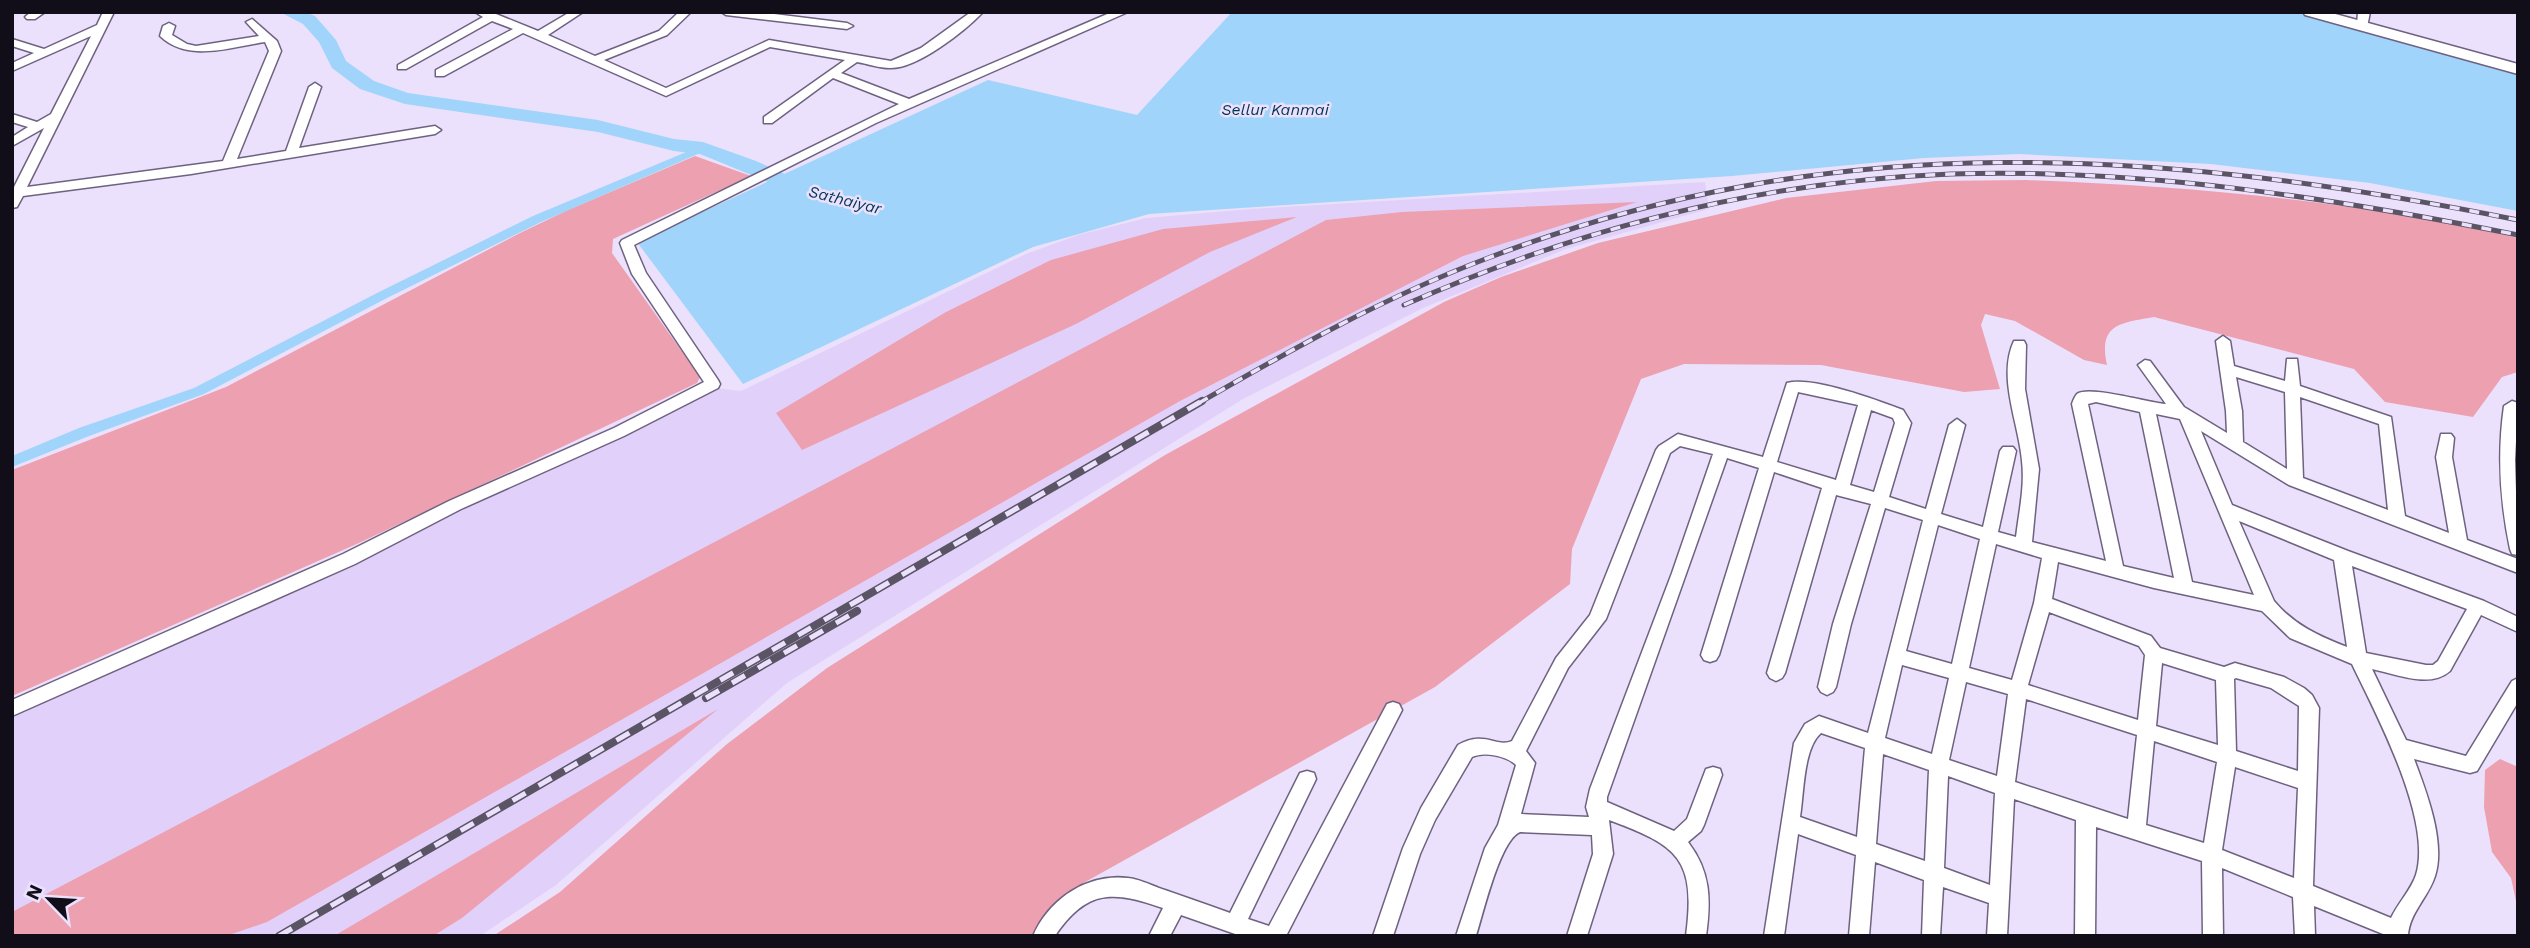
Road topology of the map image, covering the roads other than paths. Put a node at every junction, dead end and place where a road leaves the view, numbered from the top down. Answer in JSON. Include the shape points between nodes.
{"nodes":[{"id":1,"x":109,"y":12,"type":"edge"},
{"id":2,"x":578,"y":12,"type":"edge"},
{"id":3,"x":687,"y":12,"type":"edge"},
{"id":4,"x":726,"y":12,"type":"edge"},
{"id":5,"x":978,"y":12,"type":"edge"},
{"id":6,"x":1123,"y":12,"type":"edge"},
{"id":7,"x":2310,"y":12,"type":"edge"},
{"id":8,"x":486,"y":15,"type":"edge"},
{"id":9,"x":2364,"y":19,"type":"edge"},
{"id":10,"x":252,"y":22,"type":"dead end"},
{"id":11,"x":169,"y":26,"type":"dead end"},
{"id":12,"x":847,"y":26,"type":"dead end"},
{"id":13,"x":101,"y":27,"type":"junction"},
{"id":14,"x":522,"y":29,"type":"junction"},
{"id":15,"x":539,"y":35,"type":"junction"},
{"id":16,"x":266,"y":38,"type":"junction"},
{"id":17,"x":12,"y":42,"type":"edge"},
{"id":18,"x":44,"y":53,"type":"junction"},
{"id":19,"x":856,"y":58,"type":"junction"},
{"id":20,"x":594,"y":60,"type":"junction"},
{"id":21,"x":402,"y":67,"type":"dead end"},
{"id":22,"x":12,"y":68,"type":"edge"},
{"id":23,"x":2518,"y":69,"type":"edge"},
{"id":24,"x":440,"y":74,"type":"dead end"},
{"id":25,"x":832,"y":74,"type":"junction"},
{"id":26,"x":315,"y":87,"type":"dead end"},
{"id":27,"x":909,"y":103,"type":"junction"},
{"id":28,"x":54,"y":117,"type":"junction"},
{"id":29,"x":12,"y":118,"type":"edge"},
{"id":30,"x":768,"y":120,"type":"dead end"},
{"id":31,"x":38,"y":127,"type":"junction"},
{"id":32,"x":435,"y":130,"type":"dead end"},
{"id":33,"x":12,"y":142,"type":"edge"},
{"id":34,"x":291,"y":153,"type":"junction"},
{"id":35,"x":228,"y":164,"type":"junction"},
{"id":36,"x":16,"y":198,"type":"edge"},
{"id":37,"x":2222,"y":341,"type":"dead end"},
{"id":38,"x":2019,"y":345,"type":"dead end"},
{"id":39,"x":2292,"y":363,"type":"dead end"},
{"id":40,"x":2145,"y":365,"type":"dead end"},
{"id":41,"x":2226,"y":369,"type":"junction"},
{"id":42,"x":2293,"y":388,"type":"junction"},
{"id":43,"x":1866,"y":402,"type":"junction"},
{"id":44,"x":2512,"y":406,"type":"dead end"},
{"id":45,"x":2147,"y":408,"type":"junction"},
{"id":46,"x":2183,"y":413,"type":"junction"},
{"id":47,"x":1957,"y":425,"type":"dead end"},
{"id":48,"x":2446,"y":438,"type":"dead end"},
{"id":49,"x":2235,"y":445,"type":"junction"},
{"id":50,"x":1723,"y":450,"type":"junction"},
{"id":51,"x":2008,"y":451,"type":"dead end"},
{"id":52,"x":1768,"y":465,"type":"junction"},
{"id":53,"x":2295,"y":481,"type":"junction"},
{"id":54,"x":1836,"y":488,"type":"junction"},
{"id":55,"x":1880,"y":502,"type":"junction"},
{"id":56,"x":2224,"y":508,"type":"junction"},
{"id":57,"x":1933,"y":519,"type":"junction"},
{"id":58,"x":2397,"y":519,"type":"junction"},
{"id":59,"x":1990,"y":536,"type":"junction"},
{"id":60,"x":2459,"y":543,"type":"junction"},
{"id":61,"x":2023,"y":546,"type":"junction"},
{"id":62,"x":2518,"y":549,"type":"edge"},
{"id":63,"x":2051,"y":554,"type":"junction"},
{"id":64,"x":2342,"y":556,"type":"junction"},
{"id":65,"x":2518,"y":566,"type":"edge"},
{"id":66,"x":2116,"y":571,"type":"junction"},
{"id":67,"x":2184,"y":586,"type":"junction"},
{"id":68,"x":2043,"y":603,"type":"junction"},
{"id":69,"x":2267,"y":606,"type":"junction"},
{"id":70,"x":2478,"y":606,"type":"junction"},
{"id":71,"x":2518,"y":625,"type":"edge"},
{"id":72,"x":2154,"y":654,"type":"junction"},
{"id":73,"x":1710,"y":655,"type":"dead end"},
{"id":74,"x":1896,"y":656,"type":"junction"},
{"id":75,"x":2358,"y":659,"type":"junction"},
{"id":76,"x":1959,"y":672,"type":"junction"},
{"id":77,"x":1776,"y":673,"type":"dead end"},
{"id":78,"x":2225,"y":675,"type":"junction"},
{"id":79,"x":2518,"y":686,"type":"edge"},
{"id":80,"x":1827,"y":687,"type":"dead end"},
{"id":81,"x":2018,"y":689,"type":"junction"},
{"id":82,"x":12,"y":708,"type":"edge"},
{"id":83,"x":1393,"y":710,"type":"dead end"},
{"id":84,"x":2146,"y":732,"type":"junction"},
{"id":85,"x":1875,"y":741,"type":"junction"},
{"id":86,"x":2400,"y":747,"type":"junction"},
{"id":87,"x":1514,"y":751,"type":"junction"},
{"id":88,"x":2227,"y":757,"type":"junction"},
{"id":89,"x":1939,"y":763,"type":"junction"},
{"id":90,"x":1713,"y":775,"type":"dead end"},
{"id":91,"x":1307,"y":779,"type":"dead end"},
{"id":92,"x":2308,"y":783,"type":"junction"},
{"id":93,"x":2005,"y":787,"type":"junction"},
{"id":94,"x":2087,"y":815,"type":"junction"},
{"id":95,"x":1598,"y":816,"type":"junction"},
{"id":96,"x":1790,"y":822,"type":"junction"},
{"id":97,"x":1507,"y":828,"type":"junction"},
{"id":98,"x":2136,"y":831,"type":"junction"},
{"id":99,"x":1675,"y":842,"type":"junction"},
{"id":100,"x":1866,"y":849,"type":"junction"},
{"id":101,"x":2212,"y":855,"type":"junction"},
{"id":102,"x":1933,"y":874,"type":"junction"},
{"id":103,"x":2303,"y":890,"type":"junction"},
{"id":104,"x":2000,"y":898,"type":"junction"},
{"id":105,"x":1177,"y":903,"type":"junction"},
{"id":106,"x":1235,"y":924,"type":"junction"},
{"id":107,"x":2398,"y":933,"type":"edge"},
{"id":108,"x":1931,"y":934,"type":"dead end"},
{"id":109,"x":1044,"y":936,"type":"edge"},
{"id":110,"x":1159,"y":936,"type":"edge"},
{"id":111,"x":1269,"y":936,"type":"edge"},
{"id":112,"x":1275,"y":936,"type":"edge"},
{"id":113,"x":1383,"y":936,"type":"edge"},
{"id":114,"x":1466,"y":936,"type":"edge"},
{"id":115,"x":1577,"y":936,"type":"edge"},
{"id":116,"x":1696,"y":936,"type":"edge"},
{"id":117,"x":1774,"y":936,"type":"edge"},
{"id":118,"x":1859,"y":936,"type":"edge"},
{"id":119,"x":1997,"y":936,"type":"edge"},
{"id":120,"x":2085,"y":936,"type":"edge"},
{"id":121,"x":2213,"y":936,"type":"edge"},
{"id":122,"x":2305,"y":936,"type":"edge"}],
"edges":[{"from":1,"to":13,"type":"street"},
{"from":2,"to":15,"type":"street"},
{"from":3,"to":20,"type":"street","via":[[654,37]]},
{"from":4,"to":12,"type":"street"},
{"from":5,"to":19,"type":"street","via":[[907,61],[891,65]]},
{"from":6,"to":27,"type":"street"},
{"from":7,"to":9,"type":"main road"},
{"from":8,"to":14,"type":"street"},
{"from":8,"to":21,"type":"street"},
{"from":9,"to":23,"type":"main road"},
{"from":10,"to":16,"type":"street"},
{"from":11,"to":16,"type":"street","via":[[166,36],[189,48]]},
{"from":13,"to":18,"type":"street"},
{"from":13,"to":28,"type":"street"},
{"from":14,"to":15,"type":"street"},
{"from":14,"to":24,"type":"street"},
{"from":15,"to":20,"type":"street"},
{"from":16,"to":35,"type":"street","via":[[275,51]]},
{"from":17,"to":18,"type":"street"},
{"from":18,"to":22,"type":"street"},
{"from":19,"to":20,"type":"street","via":[[768,43],[666,92]]},
{"from":19,"to":25,"type":"street"},
{"from":25,"to":27,"type":"street"},
{"from":25,"to":30,"type":"street"},
{"from":26,"to":34,"type":"street"},
{"from":27,"to":82,"type":"street","via":[[627,243],[639,274],[713,384],[349,559]]},
{"from":28,"to":31,"type":"street"},
{"from":28,"to":36,"type":"street"},
{"from":29,"to":31,"type":"street"},
{"from":31,"to":33,"type":"street"},
{"from":32,"to":34,"type":"street"},
{"from":34,"to":35,"type":"street"},
{"from":35,"to":36,"type":"street"},
{"from":37,"to":41,"type":"street"},
{"from":38,"to":61,"type":"street","via":[[2016,391],[2031,462]]},
{"from":39,"to":42,"type":"street"},
{"from":40,"to":46,"type":"street"},
{"from":41,"to":42,"type":"street"},
{"from":41,"to":49,"type":"street"},
{"from":42,"to":53,"type":"street"},
{"from":42,"to":58,"type":"street","via":[[2386,421]]},
{"from":43,"to":52,"type":"street","via":[[1792,387]]},
{"from":43,"to":54,"type":"street"},
{"from":43,"to":55,"type":"street","via":[[1898,414],[1903,423]]},
{"from":44,"to":62,"type":"street","via":[[2506,464]]},
{"from":45,"to":46,"type":"street"},
{"from":45,"to":66,"type":"street","via":[[2086,396],[2080,404]]},
{"from":45,"to":67,"type":"street"},
{"from":46,"to":49,"type":"street"},
{"from":46,"to":56,"type":"street"},
{"from":47,"to":57,"type":"street"},
{"from":48,"to":60,"type":"street","via":[[2444,457]]},
{"from":49,"to":53,"type":"street"},
{"from":50,"to":52,"type":"street"},
{"from":50,"to":87,"type":"street","via":[[1678,440],[1664,450],[1597,618],[1562,663]]},
{"from":50,"to":95,"type":"street","via":[[1599,789]]},
{"from":51,"to":59,"type":"street"},
{"from":52,"to":54,"type":"street"},
{"from":52,"to":73,"type":"street"},
{"from":53,"to":58,"type":"street"},
{"from":54,"to":55,"type":"street"},
{"from":54,"to":77,"type":"street"},
{"from":55,"to":57,"type":"street"},
{"from":55,"to":80,"type":"street"},
{"from":56,"to":64,"type":"street"},
{"from":56,"to":69,"type":"street"},
{"from":57,"to":59,"type":"street"},
{"from":57,"to":74,"type":"street"},
{"from":58,"to":60,"type":"street"},
{"from":59,"to":61,"type":"street"},
{"from":59,"to":76,"type":"street"},
{"from":60,"to":65,"type":"street"},
{"from":61,"to":63,"type":"street"},
{"from":63,"to":66,"type":"street"},
{"from":63,"to":68,"type":"street"},
{"from":64,"to":70,"type":"street"},
{"from":64,"to":75,"type":"street"},
{"from":66,"to":67,"type":"street"},
{"from":67,"to":69,"type":"street"},
{"from":68,"to":72,"type":"street","via":[[2133,635],[2145,641]]},
{"from":68,"to":81,"type":"street"},
{"from":69,"to":75,"type":"street","via":[[2290,631]]},
{"from":70,"to":71,"type":"street"},
{"from":70,"to":75,"type":"street","via":[[2437,672]]},
{"from":72,"to":78,"type":"street"},
{"from":72,"to":84,"type":"street"},
{"from":74,"to":76,"type":"street"},
{"from":74,"to":85,"type":"street"},
{"from":75,"to":86,"type":"street"},
{"from":76,"to":81,"type":"street"},
{"from":76,"to":89,"type":"street"},
{"from":78,"to":88,"type":"street"},
{"from":78,"to":92,"type":"street","via":[[2245,672],[2307,700]]},
{"from":79,"to":86,"type":"street","via":[[2470,765]]},
{"from":81,"to":84,"type":"street"},
{"from":81,"to":93,"type":"street"},
{"from":83,"to":112,"type":"street"},
{"from":84,"to":88,"type":"street"},
{"from":84,"to":98,"type":"street"},
{"from":85,"to":89,"type":"street"},
{"from":85,"to":96,"type":"street","via":[[1831,726],[1812,727],[1800,752]]},
{"from":85,"to":100,"type":"street"},
{"from":86,"to":107,"type":"street","via":[[2428,839],[2423,885],[2403,914]]},
{"from":87,"to":97,"type":"street","via":[[1526,764]]},
{"from":87,"to":113,"type":"street","via":[[1481,745],[1465,751],[1427,814]]},
{"from":88,"to":92,"type":"street"},
{"from":88,"to":101,"type":"street"},
{"from":89,"to":93,"type":"street"},
{"from":89,"to":102,"type":"street"},
{"from":90,"to":99,"type":"street","via":[[1694,825]]},
{"from":91,"to":106,"type":"street"},
{"from":92,"to":103,"type":"street"},
{"from":93,"to":94,"type":"street"},
{"from":93,"to":104,"type":"street"},
{"from":94,"to":98,"type":"street"},
{"from":94,"to":120,"type":"street"},
{"from":95,"to":97,"type":"street"},
{"from":95,"to":99,"type":"street","via":[[1642,824]]},
{"from":95,"to":115,"type":"street","via":[[1603,854]]},
{"from":96,"to":100,"type":"street"},
{"from":96,"to":117,"type":"street"},
{"from":97,"to":114,"type":"street","via":[[1495,848]]},
{"from":98,"to":101,"type":"street"},
{"from":99,"to":116,"type":"street","via":[[1696,867],[1701,884]]},
{"from":100,"to":102,"type":"street"},
{"from":100,"to":118,"type":"street"},
{"from":101,"to":103,"type":"street"},
{"from":101,"to":121,"type":"street"},
{"from":102,"to":104,"type":"street"},
{"from":102,"to":108,"type":"street"},
{"from":103,"to":107,"type":"street"},
{"from":103,"to":122,"type":"street"},
{"from":104,"to":119,"type":"street"},
{"from":105,"to":106,"type":"street"},
{"from":105,"to":109,"type":"street","via":[[1130,887],[1107,885],[1082,893],[1059,912]]},
{"from":105,"to":110,"type":"street"},
{"from":106,"to":111,"type":"street"}]}
